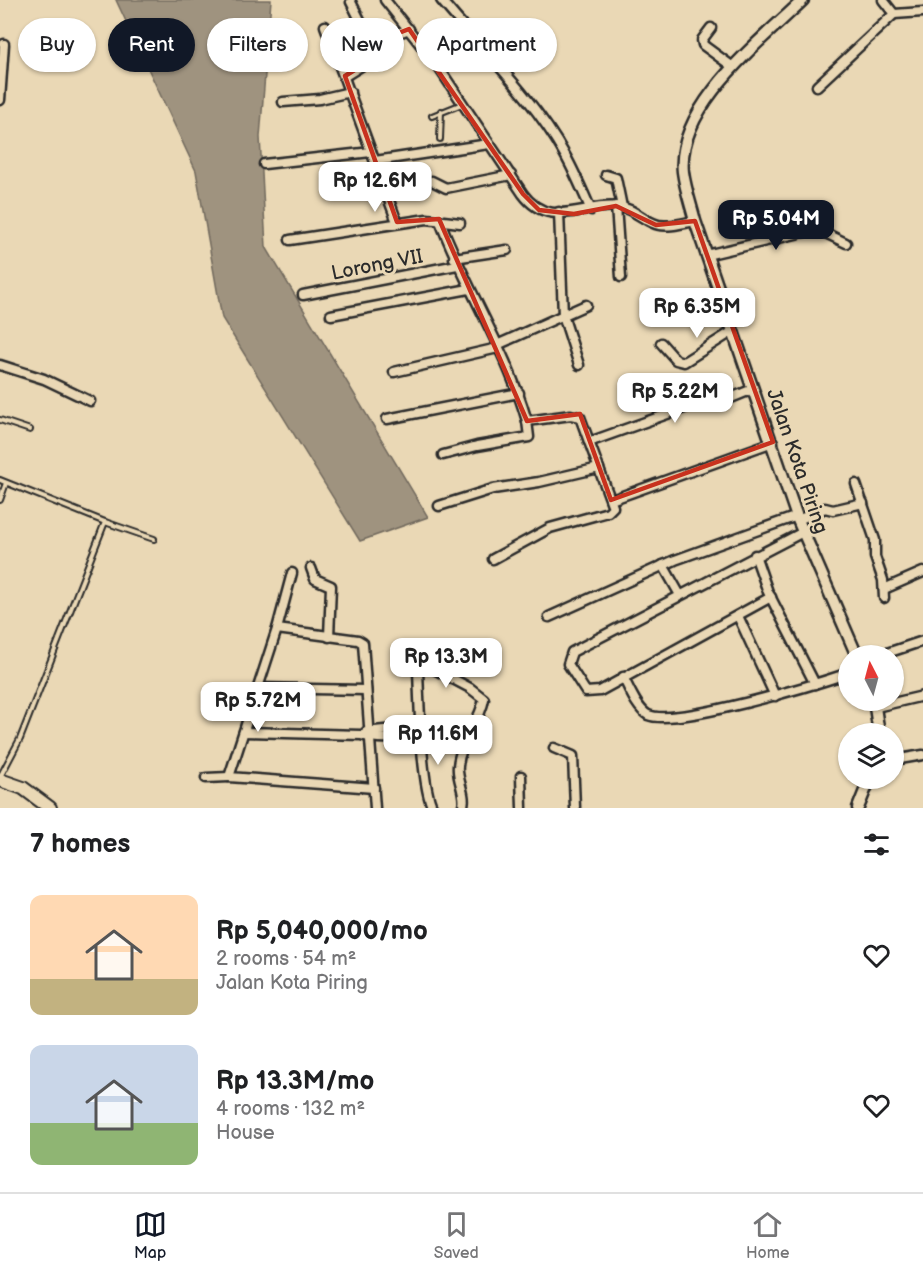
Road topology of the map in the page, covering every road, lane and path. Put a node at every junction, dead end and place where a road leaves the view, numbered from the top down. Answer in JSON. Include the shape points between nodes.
{"nodes":[{"id":1,"x":385,"y":0,"type":"edge"},
{"id":2,"x":441,"y":0,"type":"edge"},
{"id":3,"x":803,"y":0,"type":"edge"},
{"id":4,"x":883,"y":0,"type":"edge"},
{"id":5,"x":351,"y":2,"type":"edge"},
{"id":6,"x":923,"y":12,"type":"edge"},
{"id":7,"x":894,"y":14,"type":"junction"},
{"id":8,"x":359,"y":18,"type":"edge"},
{"id":9,"x":458,"y":18,"type":"edge"},
{"id":10,"x":711,"y":28,"type":"dead end"},
{"id":11,"x":409,"y":29,"type":"junction"},
{"id":12,"x":4,"y":44,"type":"dead end"},
{"id":13,"x":733,"y":67,"type":"junction"},
{"id":14,"x":343,"y":72,"type":"edge"},
{"id":15,"x":504,"y":72,"type":"edge"},
{"id":16,"x":345,"y":76,"type":"junction"},
{"id":17,"x":817,"y":86,"type":"dead end"},
{"id":18,"x":350,"y":92,"type":"junction"},
{"id":19,"x":0,"y":100,"type":"edge"},
{"id":20,"x":283,"y":102,"type":"dead end"},
{"id":21,"x":463,"y":104,"type":"junction"},
{"id":22,"x":441,"y":111,"type":"junction"},
{"id":23,"x":432,"y":116,"type":"dead end"},
{"id":24,"x":440,"y":139,"type":"dead end"},
{"id":25,"x":489,"y":144,"type":"junction"},
{"id":26,"x":371,"y":152,"type":"junction"},
{"id":27,"x":375,"y":161,"type":"junction"},
{"id":28,"x":264,"y":164,"type":"dead end"},
{"id":29,"x":511,"y":175,"type":"junction"},
{"id":30,"x":606,"y":175,"type":"dead end"},
{"id":31,"x":432,"y":181,"type":"dead end"},
{"id":32,"x":619,"y":207,"type":"junction"},
{"id":33,"x":591,"y":210,"type":"junction"},
{"id":34,"x":559,"y":212,"type":"junction"},
{"id":35,"x":440,"y":221,"type":"junction"},
{"id":36,"x":695,"y":221,"type":"junction"},
{"id":37,"x":397,"y":222,"type":"junction"},
{"id":38,"x":460,"y":223,"type":"dead end"},
{"id":39,"x":290,"y":240,"type":"dead end"},
{"id":40,"x":846,"y":243,"type":"dead end"},
{"id":41,"x":507,"y":250,"type":"dead end"},
{"id":42,"x":706,"y":255,"type":"junction"},
{"id":43,"x":456,"y":262,"type":"junction"},
{"id":44,"x":621,"y":277,"type":"dead end"},
{"id":45,"x":468,"y":289,"type":"junction"},
{"id":46,"x":303,"y":295,"type":"dead end"},
{"id":47,"x":586,"y":305,"type":"dead end"},
{"id":48,"x":331,"y":315,"type":"dead end"},
{"id":49,"x":563,"y":315,"type":"junction"},
{"id":50,"x":734,"y":331,"type":"junction"},
{"id":51,"x":661,"y":343,"type":"dead end"},
{"id":52,"x":498,"y":346,"type":"junction"},
{"id":53,"x":0,"y":365,"type":"edge"},
{"id":54,"x":579,"y":365,"type":"dead end"},
{"id":55,"x":394,"y":372,"type":"dead end"},
{"id":56,"x":753,"y":389,"type":"junction"},
{"id":57,"x":519,"y":393,"type":"junction"},
{"id":58,"x":90,"y":401,"type":"dead end"},
{"id":59,"x":387,"y":419,"type":"dead end"},
{"id":60,"x":0,"y":420,"type":"edge"},
{"id":61,"x":527,"y":421,"type":"junction"},
{"id":62,"x":30,"y":430,"type":"dead end"},
{"id":63,"x":589,"y":442,"type":"junction"},
{"id":64,"x":773,"y":442,"type":"junction"},
{"id":65,"x":443,"y":456,"type":"dead end"},
{"id":66,"x":599,"y":468,"type":"junction"},
{"id":67,"x":0,"y":480,"type":"edge"},
{"id":68,"x":6,"y":483,"type":"junction"},
{"id":69,"x":856,"y":484,"type":"dead end"},
{"id":70,"x":0,"y":500,"type":"edge"},
{"id":71,"x":611,"y":500,"type":"junction"},
{"id":72,"x":863,"y":503,"type":"junction"},
{"id":73,"x":439,"y":506,"type":"dead end"},
{"id":74,"x":797,"y":518,"type":"junction"},
{"id":75,"x":105,"y":522,"type":"junction"},
{"id":76,"x":803,"y":532,"type":"junction"},
{"id":77,"x":154,"y":538,"type":"dead end"},
{"id":78,"x":755,"y":555,"type":"junction"},
{"id":79,"x":493,"y":559,"type":"dead end"},
{"id":80,"x":663,"y":565,"type":"junction"},
{"id":81,"x":311,"y":568,"type":"dead end"},
{"id":82,"x":923,"y":572,"type":"edge"},
{"id":83,"x":292,"y":573,"type":"dead end"},
{"id":84,"x":680,"y":595,"type":"junction"},
{"id":85,"x":771,"y":597,"type":"junction"},
{"id":86,"x":738,"y":616,"type":"junction"},
{"id":87,"x":549,"y":617,"type":"dead end"},
{"id":88,"x":277,"y":629,"type":"junction"},
{"id":89,"x":329,"y":637,"type":"junction"},
{"id":90,"x":923,"y":641,"type":"edge"},
{"id":91,"x":852,"y":645,"type":"edge"},
{"id":92,"x":904,"y":647,"type":"edge"},
{"id":93,"x":623,"y":677,"type":"junction"},
{"id":94,"x":838,"y":677,"type":"edge"},
{"id":95,"x":815,"y":684,"type":"junction"},
{"id":96,"x":258,"y":688,"type":"junction"},
{"id":97,"x":366,"y":690,"type":"junction"},
{"id":98,"x":775,"y":696,"type":"junction"},
{"id":99,"x":923,"y":696,"type":"edge"},
{"id":100,"x":904,"y":699,"type":"edge"},
{"id":101,"x":421,"y":730,"type":"junction"},
{"id":102,"x":244,"y":732,"type":"junction"},
{"id":103,"x":367,"y":734,"type":"junction"},
{"id":104,"x":463,"y":745,"type":"junction"},
{"id":105,"x":554,"y":748,"type":"dead end"},
{"id":106,"x":923,"y":755,"type":"edge"},
{"id":107,"x":904,"y":758,"type":"edge"},
{"id":108,"x":521,"y":776,"type":"dead end"},
{"id":109,"x":229,"y":777,"type":"junction"},
{"id":110,"x":0,"y":778,"type":"edge"},
{"id":111,"x":206,"y":778,"type":"dead end"},
{"id":112,"x":374,"y":788,"type":"junction"},
{"id":113,"x":866,"y":789,"type":"edge"},
{"id":114,"x":50,"y":808,"type":"edge"},
{"id":115,"x":375,"y":808,"type":"edge"},
{"id":116,"x":433,"y":808,"type":"edge"},
{"id":117,"x":462,"y":808,"type":"edge"},
{"id":118,"x":522,"y":808,"type":"edge"},
{"id":119,"x":575,"y":808,"type":"edge"},
{"id":120,"x":858,"y":808,"type":"edge"}],
"edges":[{"from":1,"to":11,"type":"street"},
{"from":2,"to":9,"type":"street"},
{"from":3,"to":13,"type":"street","name":"Jalan Kota Piring"},
{"from":4,"to":7,"type":"street"},
{"from":5,"to":8,"type":"street"},
{"from":6,"to":7,"type":"street"},
{"from":7,"to":17,"type":"street"},
{"from":10,"to":13,"type":"street","via":[[702,40],[703,45]]},
{"from":11,"to":16,"type":"street","via":[[381,40],[369,61]]},
{"from":11,"to":21,"type":"street"},
{"from":12,"to":19,"type":"street"},
{"from":13,"to":36,"type":"street","name":"Jalan Kota Piring","via":[[711,93],[685,148],[683,172]]},
{"from":14,"to":16,"type":"street"},
{"from":15,"to":33,"type":"street","via":[[565,155]]},
{"from":16,"to":18,"type":"street"},
{"from":18,"to":20,"type":"street"},
{"from":18,"to":26,"type":"street"},
{"from":21,"to":22,"type":"lane"},
{"from":21,"to":25,"type":"street"},
{"from":22,"to":23,"type":"lane"},
{"from":22,"to":24,"type":"lane"},
{"from":25,"to":27,"type":"street"},
{"from":25,"to":29,"type":"street"},
{"from":26,"to":27,"type":"street"},
{"from":26,"to":28,"type":"street"},
{"from":27,"to":37,"type":"street"},
{"from":29,"to":31,"type":"street","via":[[446,188]]},
{"from":29,"to":34,"type":"street","via":[[529,202],[540,210]]},
{"from":30,"to":32,"type":"street","via":[[616,178]]},
{"from":32,"to":33,"type":"street"},
{"from":32,"to":36,"type":"street","via":[[656,225]]},
{"from":32,"to":44,"type":"street"},
{"from":33,"to":34,"type":"street"},
{"from":34,"to":49,"type":"street"},
{"from":35,"to":37,"type":"street"},
{"from":35,"to":38,"type":"street"},
{"from":35,"to":43,"type":"street"},
{"from":36,"to":42,"type":"street","name":"Jalan Kota Piring"},
{"from":37,"to":39,"type":"street"},
{"from":40,"to":42,"type":"street","via":[[817,229]]},
{"from":41,"to":43,"type":"street","name":"Lorong VII"},
{"from":42,"to":50,"type":"street","name":"Jalan Kota Piring"},
{"from":43,"to":45,"type":"street"},
{"from":43,"to":46,"type":"street","name":"Lorong VII"},
{"from":45,"to":48,"type":"street"},
{"from":45,"to":52,"type":"street"},
{"from":47,"to":49,"type":"street"},
{"from":49,"to":52,"type":"street"},
{"from":49,"to":54,"type":"street"},
{"from":50,"to":51,"type":"street","via":[[684,362],[676,360]]},
{"from":50,"to":56,"type":"street","name":"Jalan Kota Piring"},
{"from":52,"to":55,"type":"street"},
{"from":52,"to":57,"type":"street"},
{"from":53,"to":58,"type":"street","via":[[44,379]]},
{"from":56,"to":63,"type":"street","via":[[726,400],[704,401]]},
{"from":56,"to":64,"type":"street","name":"Jalan Kota Piring"},
{"from":57,"to":59,"type":"street"},
{"from":57,"to":61,"type":"street"},
{"from":60,"to":62,"type":"lane"},
{"from":61,"to":63,"type":"street","via":[[579,416]]},
{"from":61,"to":65,"type":"street","via":[[530,437]]},
{"from":63,"to":66,"type":"street"},
{"from":64,"to":71,"type":"street"},
{"from":64,"to":74,"type":"street","name":"Jalan Kota Piring"},
{"from":66,"to":71,"type":"street"},
{"from":66,"to":73,"type":"street","via":[[493,489]]},
{"from":67,"to":68,"type":"lane"},
{"from":68,"to":70,"type":"lane"},
{"from":68,"to":75,"type":"lane"},
{"from":69,"to":72,"type":"street"},
{"from":71,"to":79,"type":"street","via":[[613,507],[608,512],[550,528]]},
{"from":72,"to":74,"type":"street","via":[[833,510],[825,508]]},
{"from":72,"to":82,"type":"street","via":[[875,540],[884,593]]},
{"from":74,"to":76,"type":"street","name":"Jalan Kota Piring"},
{"from":74,"to":80,"type":"street"},
{"from":75,"to":77,"type":"lane"},
{"from":75,"to":110,"type":"lane","via":[[20,739]]},
{"from":76,"to":78,"type":"street"},
{"from":76,"to":91,"type":"street","name":"Jalan Kota Piring"},
{"from":78,"to":84,"type":"street"},
{"from":78,"to":85,"type":"street"},
{"from":80,"to":84,"type":"street"},
{"from":80,"to":87,"type":"street"},
{"from":81,"to":89,"type":"street","via":[[315,579],[331,586]]},
{"from":83,"to":88,"type":"street"},
{"from":84,"to":93,"type":"street","via":[[569,656],[568,664],[586,692],[600,691]]},
{"from":85,"to":86,"type":"street"},
{"from":85,"to":95,"type":"street"},
{"from":86,"to":93,"type":"street"},
{"from":86,"to":98,"type":"street"},
{"from":88,"to":89,"type":"street"},
{"from":88,"to":96,"type":"street"},
{"from":89,"to":97,"type":"street","via":[[363,643]]},
{"from":90,"to":92,"type":"street"},
{"from":93,"to":98,"type":"street","via":[[642,710],[652,716],[684,714]]},
{"from":94,"to":95,"type":"street"},
{"from":95,"to":98,"type":"street"},
{"from":96,"to":97,"type":"street"},
{"from":96,"to":102,"type":"street"},
{"from":97,"to":103,"type":"street"},
{"from":99,"to":100,"type":"street"},
{"from":101,"to":103,"type":"street"},
{"from":101,"to":104,"type":"street","via":[[432,729]]},
{"from":101,"to":104,"type":"street","via":[[418,669],[425,662],[483,696]]},
{"from":101,"to":116,"type":"street"},
{"from":102,"to":103,"type":"street"},
{"from":102,"to":109,"type":"street"},
{"from":103,"to":112,"type":"street"},
{"from":104,"to":117,"type":"street","via":[[457,769]]},
{"from":105,"to":119,"type":"street","via":[[573,756]]},
{"from":106,"to":107,"type":"street"},
{"from":108,"to":118,"type":"street"},
{"from":109,"to":111,"type":"street"},
{"from":109,"to":112,"type":"street"},
{"from":110,"to":114,"type":"main road"},
{"from":112,"to":115,"type":"street"},
{"from":113,"to":120,"type":"street"}]}
